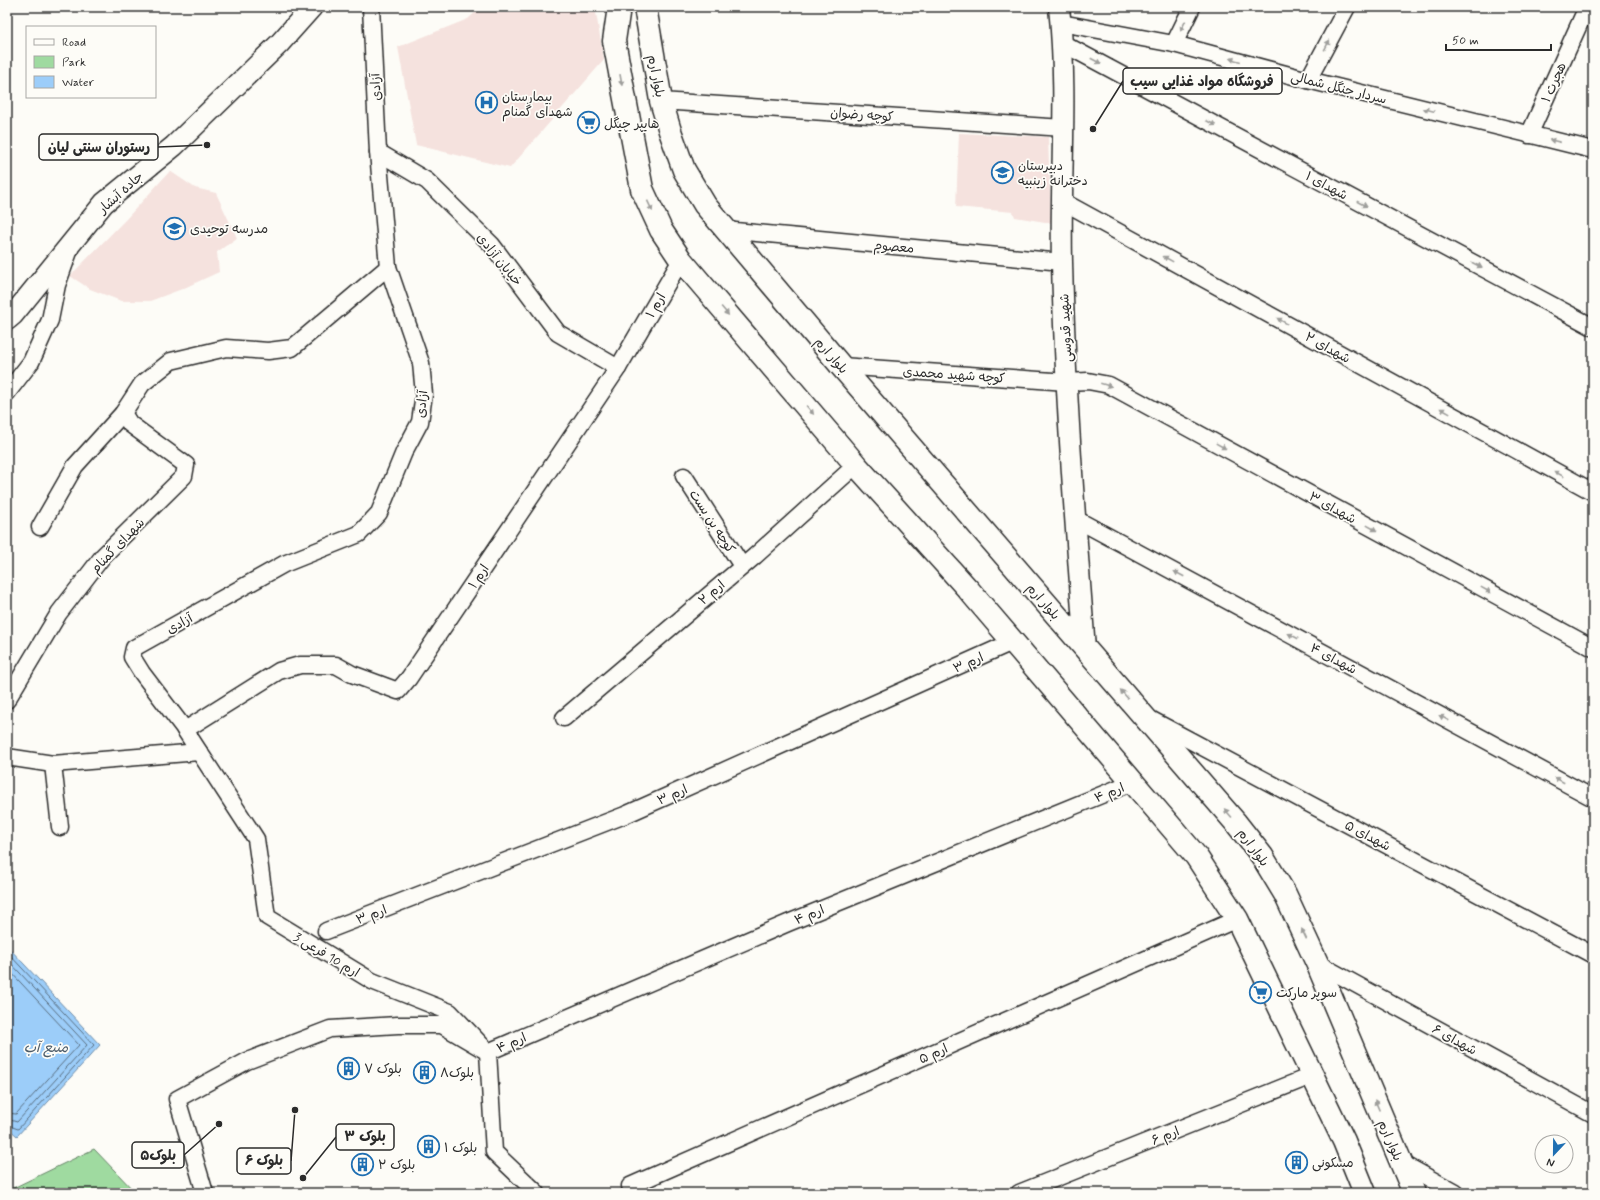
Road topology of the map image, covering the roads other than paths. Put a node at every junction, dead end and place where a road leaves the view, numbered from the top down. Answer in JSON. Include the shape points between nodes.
{"nodes":[{"id":1,"x":312,"y":7,"type":"edge"},
{"id":2,"x":371,"y":7,"type":"edge"},
{"id":3,"x":609,"y":7,"type":"edge"},
{"id":4,"x":619,"y":7,"type":"edge"},
{"id":5,"x":646,"y":7,"type":"edge"},
{"id":6,"x":650,"y":7,"type":"edge"},
{"id":7,"x":1192,"y":7,"type":"edge"},
{"id":8,"x":1347,"y":7,"type":"edge"},
{"id":9,"x":1587,"y":7,"type":"edge"},
{"id":10,"x":1060,"y":15,"type":"edge"},
{"id":11,"x":649,"y":30,"type":"junction"},
{"id":12,"x":614,"y":41,"type":"junction"},
{"id":13,"x":1062,"y":43,"type":"junction"},
{"id":14,"x":1174,"y":44,"type":"junction"},
{"id":15,"x":1308,"y":80,"type":"junction"},
{"id":16,"x":661,"y":101,"type":"junction"},
{"id":17,"x":1064,"y":128,"type":"junction"},
{"id":18,"x":1529,"y":135,"type":"junction"},
{"id":19,"x":1593,"y":150,"type":"edge"},
{"id":20,"x":378,"y":152,"type":"junction"},
{"id":21,"x":1062,"y":201,"type":"junction"},
{"id":22,"x":725,"y":230,"type":"junction"},
{"id":23,"x":73,"y":241,"type":"junction"},
{"id":24,"x":681,"y":260,"type":"junction"},
{"id":25,"x":1062,"y":262,"type":"junction"},
{"id":26,"x":388,"y":267,"type":"junction"},
{"id":27,"x":7,"y":320,"type":"edge"},
{"id":28,"x":1593,"y":327,"type":"edge"},
{"id":29,"x":841,"y":366,"type":"junction"},
{"id":30,"x":618,"y":368,"type":"junction"},
{"id":31,"x":1068,"y":382,"type":"junction"},
{"id":32,"x":7,"y":393,"type":"edge"},
{"id":33,"x":123,"y":413,"type":"junction"},
{"id":34,"x":856,"y":465,"type":"junction"},
{"id":35,"x":684,"y":476,"type":"dead end"},
{"id":36,"x":1593,"y":492,"type":"edge"},
{"id":37,"x":1074,"y":518,"type":"junction"},
{"id":38,"x":40,"y":527,"type":"dead end"},
{"id":39,"x":742,"y":566,"type":"junction"},
{"id":40,"x":1012,"y":642,"type":"junction"},
{"id":41,"x":1593,"y":648,"type":"edge"},
{"id":42,"x":1085,"y":649,"type":"junction"},
{"id":43,"x":142,"y":673,"type":"joint"},
{"id":44,"x":7,"y":700,"type":"edge"},
{"id":45,"x":1142,"y":714,"type":"junction"},
{"id":46,"x":564,"y":718,"type":"dead end"},
{"id":47,"x":185,"y":730,"type":"junction"},
{"id":48,"x":199,"y":752,"type":"junction"},
{"id":49,"x":7,"y":757,"type":"edge"},
{"id":50,"x":53,"y":764,"type":"junction"},
{"id":51,"x":1133,"y":782,"type":"junction"},
{"id":52,"x":1593,"y":798,"type":"edge"},
{"id":53,"x":60,"y":827,"type":"dead end"},
{"id":54,"x":1237,"y":919,"type":"junction"},
{"id":55,"x":326,"y":932,"type":"dead end"},
{"id":56,"x":1593,"y":955,"type":"edge"},
{"id":57,"x":1317,"y":963,"type":"junction"},
{"id":58,"x":488,"y":1052,"type":"junction"},
{"id":59,"x":1312,"y":1076,"type":"junction"},
{"id":60,"x":1593,"y":1114,"type":"edge"},
{"id":61,"x":1400,"y":1162,"type":"junction"},
{"id":62,"x":630,"y":1186,"type":"dead end"},
{"id":63,"x":205,"y":1193,"type":"edge"},
{"id":64,"x":536,"y":1193,"type":"edge"},
{"id":65,"x":1019,"y":1193,"type":"edge"},
{"id":66,"x":1365,"y":1193,"type":"edge"},
{"id":67,"x":1414,"y":1193,"type":"edge"},
{"id":68,"x":1456,"y":1193,"type":"edge"}],
"edges":[{"from":1,"to":23,"type":"street","name":"جاده آبشار","via":[[279,44],[174,146],[104,203]]},
{"from":2,"to":20,"type":"street","name":"آزادی"},
{"from":3,"to":12,"type":"street"},
{"from":4,"to":12,"type":"main road"},
{"from":5,"to":11,"type":"main road","name":"بلوار ارم"},
{"from":6,"to":11,"type":"street"},
{"from":7,"to":14,"type":"street","one_way":true},
{"from":15,"to":8,"type":"street","one_way":true},
{"from":9,"to":18,"type":"street","name":"هجرت ۱"},
{"from":10,"to":13,"type":"street","name":"شهید قدوسی"},
{"from":10,"to":14,"type":"street","name":"سردار جنگل شمالی"},
{"from":11,"to":16,"type":"main road","name":"بلوار ارم"},
{"from":12,"to":24,"type":"main road","one_way":true,"via":[[642,189],[661,230]]},
{"from":13,"to":17,"type":"street","name":"شهید قدوسی"},
{"from":13,"to":28,"type":"street","name":"شهدای ۱","one_way":true},
{"from":15,"to":14,"type":"street","name":"سردار جنگل شمالی","one_way":true},
{"from":18,"to":15,"type":"street","name":"سردار جنگل شمالی","one_way":true},
{"from":16,"to":17,"type":"street","name":"کوچه رضوان"},
{"from":16,"to":22,"type":"main road","name":"بلوار ارم","via":[[684,170],[705,205]]},
{"from":17,"to":21,"type":"street","name":"شهید قدوسی"},
{"from":19,"to":18,"type":"street","name":"سردار جنگل شمالی","one_way":true},
{"from":20,"to":26,"type":"street","name":"آزادی"},
{"from":20,"to":30,"type":"street","name":"خیابان آزادی","via":[[427,181],[492,245],[558,333]]},
{"from":21,"to":25,"type":"street","name":"شهید قدوسی"},
{"from":36,"to":21,"type":"street","name":"شهدای ۲","one_way":true},
{"from":22,"to":25,"type":"street","name":"معصوم"},
{"from":22,"to":29,"type":"main road","name":"بلوار ارم"},
{"from":23,"to":27,"type":"street","name":"جاده آبشار"},
{"from":23,"to":32,"type":"street","via":[[57,285],[50,320],[31,362]]},
{"from":24,"to":30,"type":"street","name":"ارم ۱"},
{"from":24,"to":34,"type":"main road","one_way":true},
{"from":25,"to":31,"type":"street","name":"شهید قدوسی"},
{"from":26,"to":33,"type":"street","via":[[292,348],[268,351],[226,348],[171,361],[142,384]]},
{"from":26,"to":43,"type":"street","name":"آزادی","via":[[421,363],[424,394],[420,422],[404,452],[379,513],[359,534],[284,564],[134,648],[132,657]]},
{"from":29,"to":31,"type":"street","name":"کوچه شهید محمدی"},
{"from":29,"to":42,"type":"main road","name":"بلوار ارم"},
{"from":30,"to":47,"type":"street","name":"ارم ۱","via":[[398,691],[336,665],[300,665],[273,675]]},
{"from":31,"to":37,"type":"street","name":"شهید قدوسی"},
{"from":31,"to":41,"type":"street","name":"شهدای ۳","one_way":true,"via":[[1088,381],[1109,385]]},
{"from":33,"to":38,"type":"street","via":[[75,466]]},
{"from":33,"to":44,"type":"street","name":"شهدای گمنام","via":[[130,424],[186,464],[184,476],[103,556],[59,613]]},
{"from":34,"to":39,"type":"street","name":"ارم ۲"},
{"from":34,"to":40,"type":"main road"},
{"from":35,"to":39,"type":"street","name":"کوچه بن بست"},
{"from":37,"to":42,"type":"street","name":"شهید قدوسی"},
{"from":52,"to":37,"type":"street","name":"شهدای ۴","one_way":true},
{"from":39,"to":46,"type":"street","name":"ارم ۲"},
{"from":40,"to":51,"type":"main road"},
{"from":40,"to":55,"type":"street","name":"ارم ۳","via":[[625,815]]},
{"from":45,"to":42,"type":"main road","name":"بلوار ارم","one_way":true},
{"from":43,"to":47,"type":"street","name":"ارم 10 فرعی 3"},
{"from":45,"to":56,"type":"street","name":"شهدای ۵"},
{"from":57,"to":45,"type":"main road","name":"بلوار ارم","one_way":true,"via":[[1285,894],[1262,856]]},
{"from":47,"to":48,"type":"street","name":"ارم 10 فرعی 3"},
{"from":48,"to":50,"type":"street"},
{"from":48,"to":58,"type":"street","name":"ارم 10 فرعی 3","via":[[256,839],[267,917],[372,981],[450,1012]]},
{"from":49,"to":50,"type":"street"},
{"from":50,"to":53,"type":"street"},
{"from":51,"to":54,"type":"main road","via":[[1196,856]]},
{"from":51,"to":58,"type":"street","name":"ارم ۴","via":[[788,923]]},
{"from":54,"to":59,"type":"main road"},
{"from":54,"to":62,"type":"street","name":"ارم ۵"},
{"from":57,"to":60,"type":"street","name":"شهدای ۶"},
{"from":61,"to":57,"type":"main road","name":"بلوار ارم","one_way":true},
{"from":58,"to":63,"type":"street","via":[[442,1024],[398,1024],[330,1029],[247,1061],[177,1099]]},
{"from":58,"to":64,"type":"street","via":[[494,1152]]},
{"from":59,"to":65,"type":"street","name":"ارم ۶"},
{"from":59,"to":66,"type":"main road","via":[[1344,1141]]},
{"from":61,"to":67,"type":"main road","name":"بلوار ارم"},
{"from":61,"to":68,"type":"street"}]}
